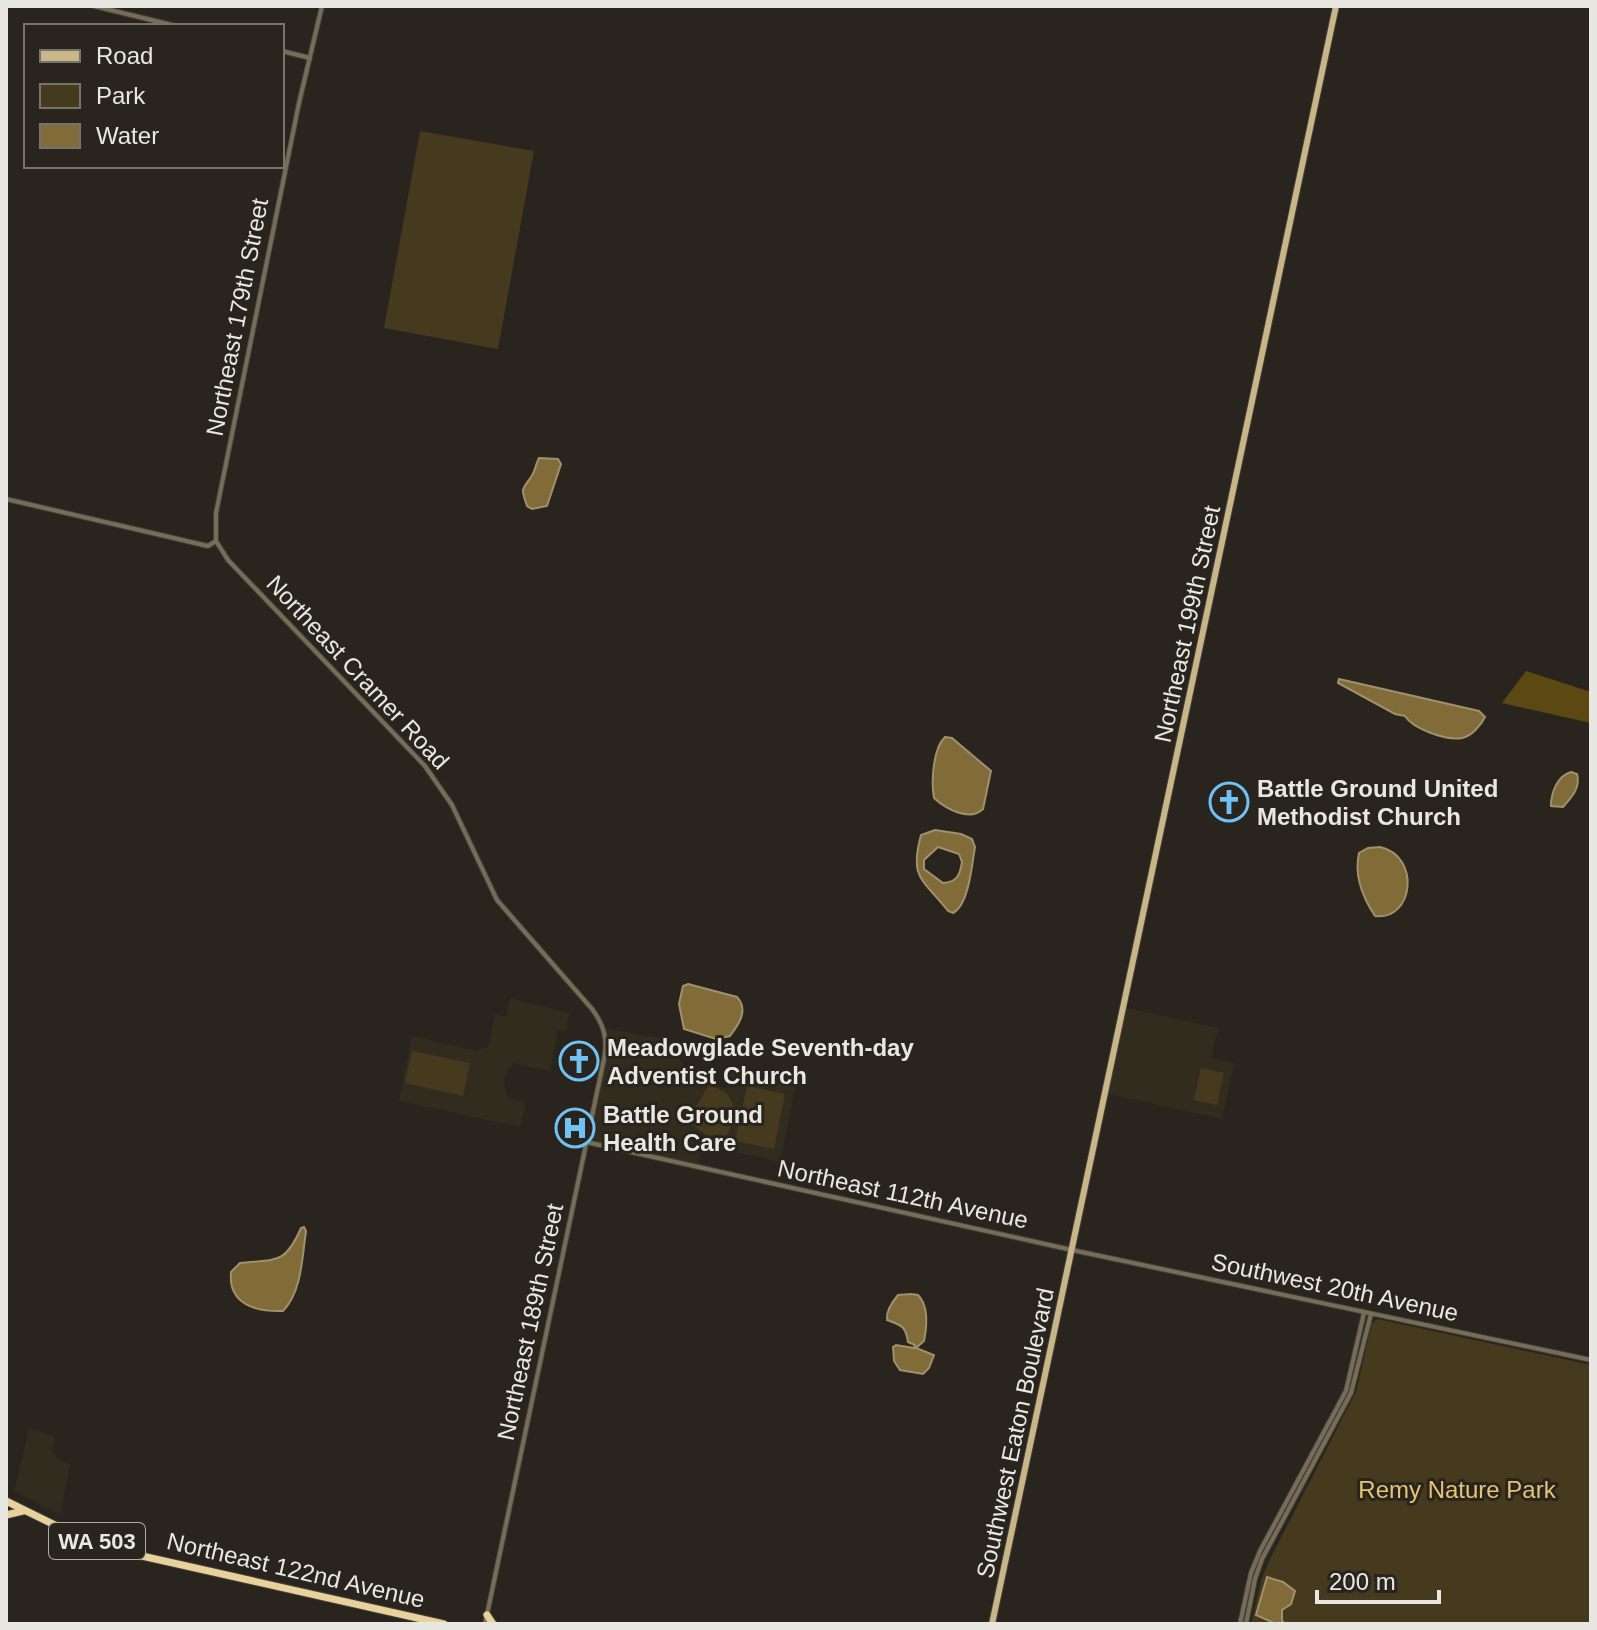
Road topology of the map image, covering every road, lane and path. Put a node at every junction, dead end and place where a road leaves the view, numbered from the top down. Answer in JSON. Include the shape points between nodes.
{"nodes":[{"id":1,"x":94,"y":6,"type":"edge"},
{"id":2,"x":322,"y":6,"type":"edge"},
{"id":3,"x":1336,"y":6,"type":"edge"},
{"id":4,"x":168,"y":24,"type":"edge"},
{"id":5,"x":284,"y":52,"type":"edge"},
{"id":6,"x":310,"y":58,"type":"junction"},
{"id":7,"x":6,"y":499,"type":"edge"},
{"id":8,"x":216,"y":541,"type":"junction"},
{"id":9,"x":603,"y":1027,"type":"joint"},
{"id":10,"x":586,"y":1142,"type":"junction"},
{"id":11,"x":1072,"y":1250,"type":"junction"},
{"id":12,"x":1368,"y":1313,"type":"junction"},
{"id":13,"x":1591,"y":1360,"type":"edge"},
{"id":14,"x":1335,"y":1418,"type":"junction"},
{"id":15,"x":6,"y":1501,"type":"edge"},
{"id":16,"x":25,"y":1511,"type":"junction"},
{"id":17,"x":6,"y":1515,"type":"edge"},
{"id":18,"x":486,"y":1620,"type":"edge"},
{"id":19,"x":444,"y":1624,"type":"edge"},
{"id":20,"x":493,"y":1624,"type":"edge"},
{"id":21,"x":992,"y":1624,"type":"edge"},
{"id":22,"x":1240,"y":1624,"type":"edge"},
{"id":23,"x":1246,"y":1624,"type":"edge"}],
"edges":[{"from":1,"to":4,"type":"street"},
{"from":2,"to":6,"type":"street","name":"Northeast 179th Street"},
{"from":3,"to":11,"type":"main road","name":"Northeast 199th Street"},
{"from":5,"to":6,"type":"street"},
{"from":6,"to":8,"type":"street","name":"Northeast 179th Street","via":[[216,513]]},
{"from":7,"to":8,"type":"street","via":[[208,546]]},
{"from":8,"to":9,"type":"street","name":"Northeast Cramer Road","via":[[228,560],[425,766],[452,805],[497,900]]},
{"from":9,"to":10,"type":"street","name":"Northeast 189th Street","via":[[606,1051]]},
{"from":10,"to":11,"type":"street","name":"Northeast 112th Avenue"},
{"from":10,"to":18,"type":"street","name":"Northeast 189th Street"},
{"from":11,"to":12,"type":"street","name":"Southwest 20th Avenue"},
{"from":11,"to":21,"type":"main road","name":"Southwest Eaton Boulevard"},
{"from":12,"to":13,"type":"street","name":"Southwest 20th Avenue"},
{"from":12,"to":14,"type":"street"},
{"from":14,"to":22,"type":"street","via":[[1257,1556]]},
{"from":14,"to":23,"type":"street","via":[[1262,1559]]},
{"from":15,"to":16,"type":"highway","name":"Northeast 122nd Avenue","number":"WA 503"},
{"from":16,"to":17,"type":"highway"},
{"from":16,"to":19,"type":"highway","name":"Northeast 122nd Avenue","number":"WA 503","via":[[142,1556]]},
{"from":18,"to":20,"type":"highway"}]}
